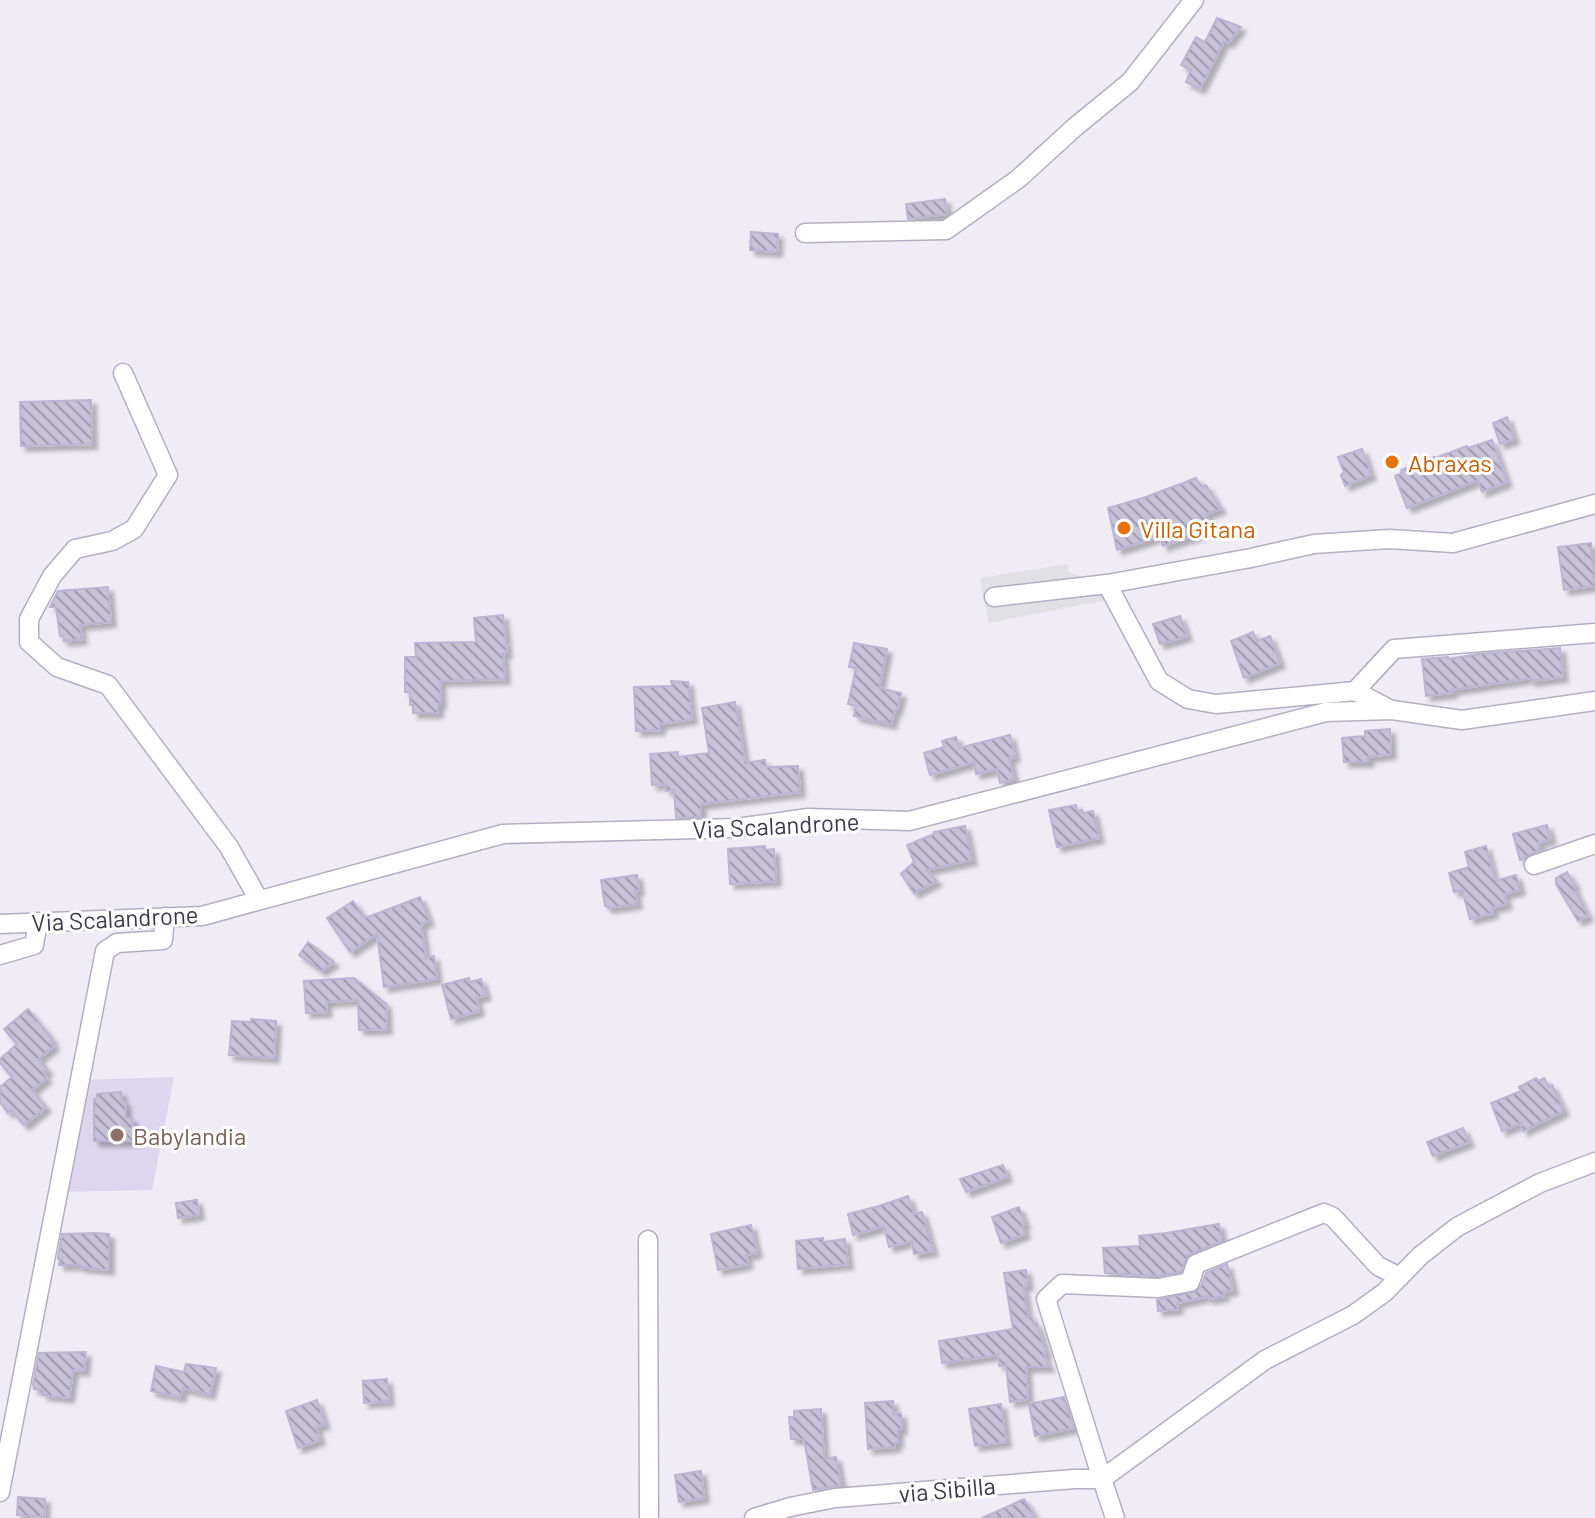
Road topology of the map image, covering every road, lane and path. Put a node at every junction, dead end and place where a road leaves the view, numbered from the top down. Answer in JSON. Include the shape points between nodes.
{"nodes":[{"id":1,"x":1194,"y":0,"type":"edge"},
{"id":2,"x":805,"y":233,"type":"dead end"},
{"id":3,"x":123,"y":373,"type":"dead end"},
{"id":4,"x":1595,"y":504,"type":"edge"},
{"id":5,"x":1107,"y":584,"type":"junction"},
{"id":6,"x":994,"y":597,"type":"dead end"},
{"id":7,"x":1595,"y":633,"type":"edge"},
{"id":8,"x":1355,"y":691,"type":"junction"},
{"id":9,"x":1595,"y":701,"type":"edge"},
{"id":10,"x":1392,"y":710,"type":"junction"},
{"id":11,"x":1595,"y":844,"type":"edge"},
{"id":12,"x":1534,"y":865,"type":"dead end"},
{"id":13,"x":259,"y":900,"type":"junction"},
{"id":14,"x":165,"y":917,"type":"junction"},
{"id":15,"x":38,"y":922,"type":"junction"},
{"id":16,"x":0,"y":924,"type":"edge"},
{"id":17,"x":0,"y":955,"type":"edge"},
{"id":18,"x":1595,"y":1162,"type":"edge"},
{"id":19,"x":648,"y":1240,"type":"dead end"},
{"id":20,"x":1400,"y":1277,"type":"junction"},
{"id":21,"x":1102,"y":1479,"type":"junction"},
{"id":22,"x":0,"y":1492,"type":"edge"},
{"id":23,"x":649,"y":1518,"type":"edge"},
{"id":24,"x":754,"y":1518,"type":"edge"},
{"id":25,"x":1115,"y":1518,"type":"edge"}],
"edges":[{"from":1,"to":2,"type":"street","via":[[1130,82],[1018,179],[946,230]]},
{"from":3,"to":13,"type":"street","via":[[168,475],[134,529],[112,541],[75,549],[52,576],[29,619],[29,642],[57,667],[108,685],[229,847]]},
{"from":4,"to":5,"type":"street","via":[[1453,543],[1389,539],[1314,544]]},
{"from":5,"to":6,"type":"street"},
{"from":5,"to":8,"type":"street","via":[[1159,681],[1188,699],[1216,704]]},
{"from":7,"to":8,"type":"street","via":[[1394,649]]},
{"from":8,"to":10,"type":"street"},
{"from":9,"to":10,"type":"street","name":"Via Scalandrone","via":[[1462,720]]},
{"from":10,"to":13,"type":"street","name":"Via Scalandrone","via":[[1326,712],[909,821],[808,818],[737,828],[503,834]]},
{"from":11,"to":12,"type":"street"},
{"from":13,"to":14,"type":"street","name":"Via Scalandrone","via":[[202,916]]},
{"from":14,"to":15,"type":"street","name":"Via Scalandrone"},
{"from":14,"to":22,"type":"street","via":[[163,940],[117,943],[105,951]]},
{"from":15,"to":16,"type":"street","name":"Via Scalandrone"},
{"from":15,"to":17,"type":"street","via":[[34,945]]},
{"from":18,"to":20,"type":"street","via":[[1540,1183],[1457,1227]]},
{"from":19,"to":23,"type":"street"},
{"from":20,"to":21,"type":"street","via":[[1353,1315],[1265,1360]]},
{"from":20,"to":21,"type":"street","via":[[1378,1266],[1324,1213],[1196,1264],[1190,1282],[1158,1288],[1062,1284],[1046,1299]]},
{"from":21,"to":24,"type":"street","name":"via Sibilla","via":[[835,1498]]},
{"from":21,"to":25,"type":"street"}]}
